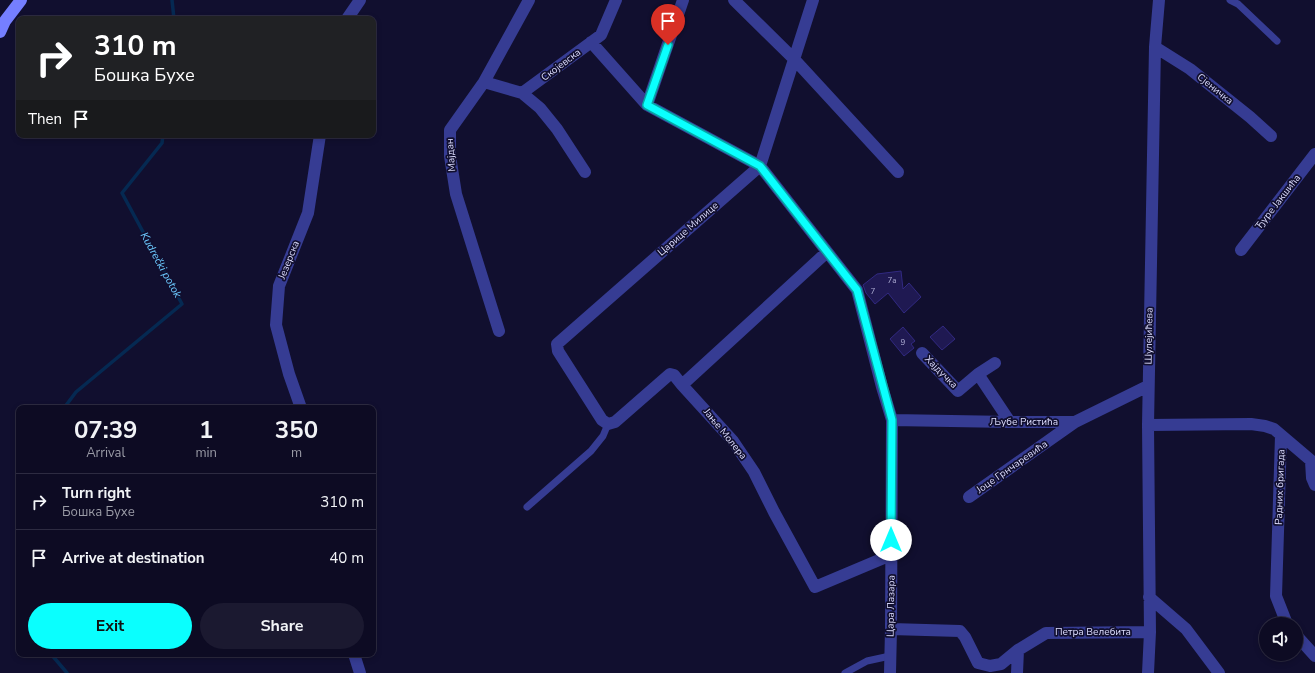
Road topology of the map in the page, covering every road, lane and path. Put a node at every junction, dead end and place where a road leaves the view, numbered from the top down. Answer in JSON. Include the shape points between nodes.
{"nodes":[{"id":1,"x":21,"y":0,"type":"edge"},
{"id":2,"x":360,"y":0,"type":"edge"},
{"id":3,"x":529,"y":0,"type":"edge"},
{"id":4,"x":616,"y":0,"type":"edge"},
{"id":5,"x":683,"y":0,"type":"edge"},
{"id":6,"x":734,"y":0,"type":"edge"},
{"id":7,"x":813,"y":0,"type":"edge"},
{"id":8,"x":1159,"y":0,"type":"edge"},
{"id":9,"x":1230,"y":0,"type":"edge"},
{"id":10,"x":349,"y":16,"type":"edge"},
{"id":11,"x":0,"y":32,"type":"edge"},
{"id":12,"x":1277,"y":41,"type":"dead end"},
{"id":13,"x":591,"y":42,"type":"junction"},
{"id":14,"x":1155,"y":47,"type":"junction"},
{"id":15,"x":794,"y":59,"type":"junction"},
{"id":16,"x":484,"y":82,"type":"junction"},
{"id":17,"x":522,"y":93,"type":"junction"},
{"id":18,"x":647,"y":105,"type":"junction"},
{"id":19,"x":1271,"y":136,"type":"dead end"},
{"id":20,"x":320,"y":138,"type":"edge"},
{"id":21,"x":1315,"y":154,"type":"edge"},
{"id":22,"x":760,"y":166,"type":"junction"},
{"id":23,"x":585,"y":172,"type":"dead end"},
{"id":24,"x":898,"y":172,"type":"dead end"},
{"id":25,"x":1241,"y":250,"type":"dead end"},
{"id":26,"x":827,"y":252,"type":"junction"},
{"id":27,"x":498,"y":329,"type":"dead end"},
{"id":28,"x":922,"y":353,"type":"dead end"},
{"id":29,"x":995,"y":363,"type":"dead end"},
{"id":30,"x":978,"y":374,"type":"junction"},
{"id":31,"x":682,"y":385,"type":"junction"},
{"id":32,"x":1148,"y":386,"type":"junction"},
{"id":33,"x":300,"y":405,"type":"edge"},
{"id":34,"x":892,"y":420,"type":"junction"},
{"id":35,"x":1010,"y":422,"type":"junction"},
{"id":36,"x":1075,"y":422,"type":"junction"},
{"id":37,"x":608,"y":424,"type":"junction"},
{"id":38,"x":1148,"y":425,"type":"junction"},
{"id":39,"x":1281,"y":436,"type":"junction"},
{"id":40,"x":1313,"y":462,"type":"edge"},
{"id":41,"x":1315,"y":485,"type":"edge"},
{"id":42,"x":969,"y":497,"type":"dead end"},
{"id":43,"x":527,"y":507,"type":"dead end"},
{"id":44,"x":891,"y":555,"type":"junction"},
{"id":45,"x":1149,"y":597,"type":"junction"},
{"id":46,"x":1284,"y":617,"type":"edge"},
{"id":47,"x":891,"y":629,"type":"junction"},
{"id":48,"x":1150,"y":632,"type":"junction"},
{"id":49,"x":1303,"y":643,"type":"edge"},
{"id":50,"x":1018,"y":650,"type":"junction"},
{"id":51,"x":890,"y":656,"type":"junction"},
{"id":52,"x":1315,"y":656,"type":"edge"},
{"id":53,"x":355,"y":657,"type":"edge"},
{"id":54,"x":360,"y":673,"type":"edge"},
{"id":55,"x":845,"y":673,"type":"edge"},
{"id":56,"x":890,"y":673,"type":"edge"},
{"id":57,"x":1017,"y":673,"type":"edge"},
{"id":58,"x":1148,"y":673,"type":"edge"},
{"id":59,"x":1219,"y":673,"type":"edge"}],
"edges":[{"from":1,"to":11,"type":"street"},
{"from":2,"to":10,"type":"street"},
{"from":3,"to":16,"type":"street","name":"Мајдан"},
{"from":4,"to":13,"type":"street","name":"Скојевска","via":[[601,35]]},
{"from":5,"to":18,"type":"street"},
{"from":6,"to":15,"type":"street"},
{"from":7,"to":15,"type":"street"},
{"from":8,"to":14,"type":"street","name":"Шулејићева"},
{"from":9,"to":12,"type":"lane","via":[[1238,4]]},
{"from":13,"to":17,"type":"street","name":"Скојевска"},
{"from":13,"to":18,"type":"street","name":"Цара Лазара"},
{"from":14,"to":19,"type":"street","name":"Сјеничка","via":[[1190,69]]},
{"from":14,"to":32,"type":"street","name":"Шулејићева"},
{"from":15,"to":22,"type":"street"},
{"from":15,"to":24,"type":"street"},
{"from":16,"to":17,"type":"street"},
{"from":16,"to":27,"type":"street","name":"Мајдан","via":[[450,130],[450,156],[456,194]]},
{"from":17,"to":23,"type":"street","via":[[540,108],[557,129]]},
{"from":18,"to":22,"type":"street","name":"Цара Лазара"},
{"from":20,"to":33,"type":"street","name":"Језерска","via":[[308,213],[279,286],[276,325]]},
{"from":21,"to":25,"type":"street","name":"Ђуре Јакшића"},
{"from":22,"to":26,"type":"street","name":"Цара Лазара"},
{"from":22,"to":37,"type":"street","name":"Царице Милице","via":[[557,344],[558,351],[602,420]]},
{"from":26,"to":31,"type":"street"},
{"from":26,"to":34,"type":"street","name":"Цара Лазара","via":[[857,290]]},
{"from":28,"to":30,"type":"street","name":"Хајдучка","via":[[958,391]]},
{"from":29,"to":30,"type":"street","name":"Хајдучка"},
{"from":30,"to":35,"type":"street"},
{"from":31,"to":37,"type":"street","via":[[670,374],[615,422]]},
{"from":31,"to":44,"type":"street","name":"Јање Молера","via":[[733,442],[754,472],[815,587]]},
{"from":32,"to":36,"type":"street","name":"Љубе Ристића"},
{"from":32,"to":38,"type":"street","name":"Шулејићева"},
{"from":34,"to":35,"type":"street","name":"Љубе Ристића"},
{"from":34,"to":44,"type":"street","name":"Цара Лазара"},
{"from":35,"to":36,"type":"street","name":"Љубе Ристића"},
{"from":36,"to":42,"type":"street","name":"Јоце Грнчаревића"},
{"from":37,"to":43,"type":"lane","via":[[603,436],[591,451]]},
{"from":38,"to":39,"type":"street","name":"Радних бригада","via":[[1251,424],[1274,429]]},
{"from":38,"to":45,"type":"street","name":"Шулејићева"},
{"from":39,"to":40,"type":"street"},
{"from":39,"to":46,"type":"street","name":"Радних бригада","via":[[1276,596]]},
{"from":40,"to":41,"type":"street","via":[[1312,478]]},
{"from":44,"to":47,"type":"street","name":"Цара Лазара"},
{"from":45,"to":48,"type":"street","name":"Шулејићева"},
{"from":45,"to":59,"type":"street","via":[[1186,629]]},
{"from":47,"to":50,"type":"street","name":"Петра Велебита","via":[[960,631],[978,663],[990,666],[1002,664]]},
{"from":47,"to":51,"type":"street","name":"Цара Лазара"},
{"from":48,"to":50,"type":"street","name":"Петра Велебита","via":[[1046,632]]},
{"from":48,"to":58,"type":"street","name":"Шулејићева"},
{"from":49,"to":52,"type":"street"},
{"from":50,"to":57,"type":"street"},
{"from":51,"to":55,"type":"lane","via":[[866,662]]},
{"from":51,"to":56,"type":"street","name":"Цара Лазара"},
{"from":53,"to":54,"type":"street"}]}
